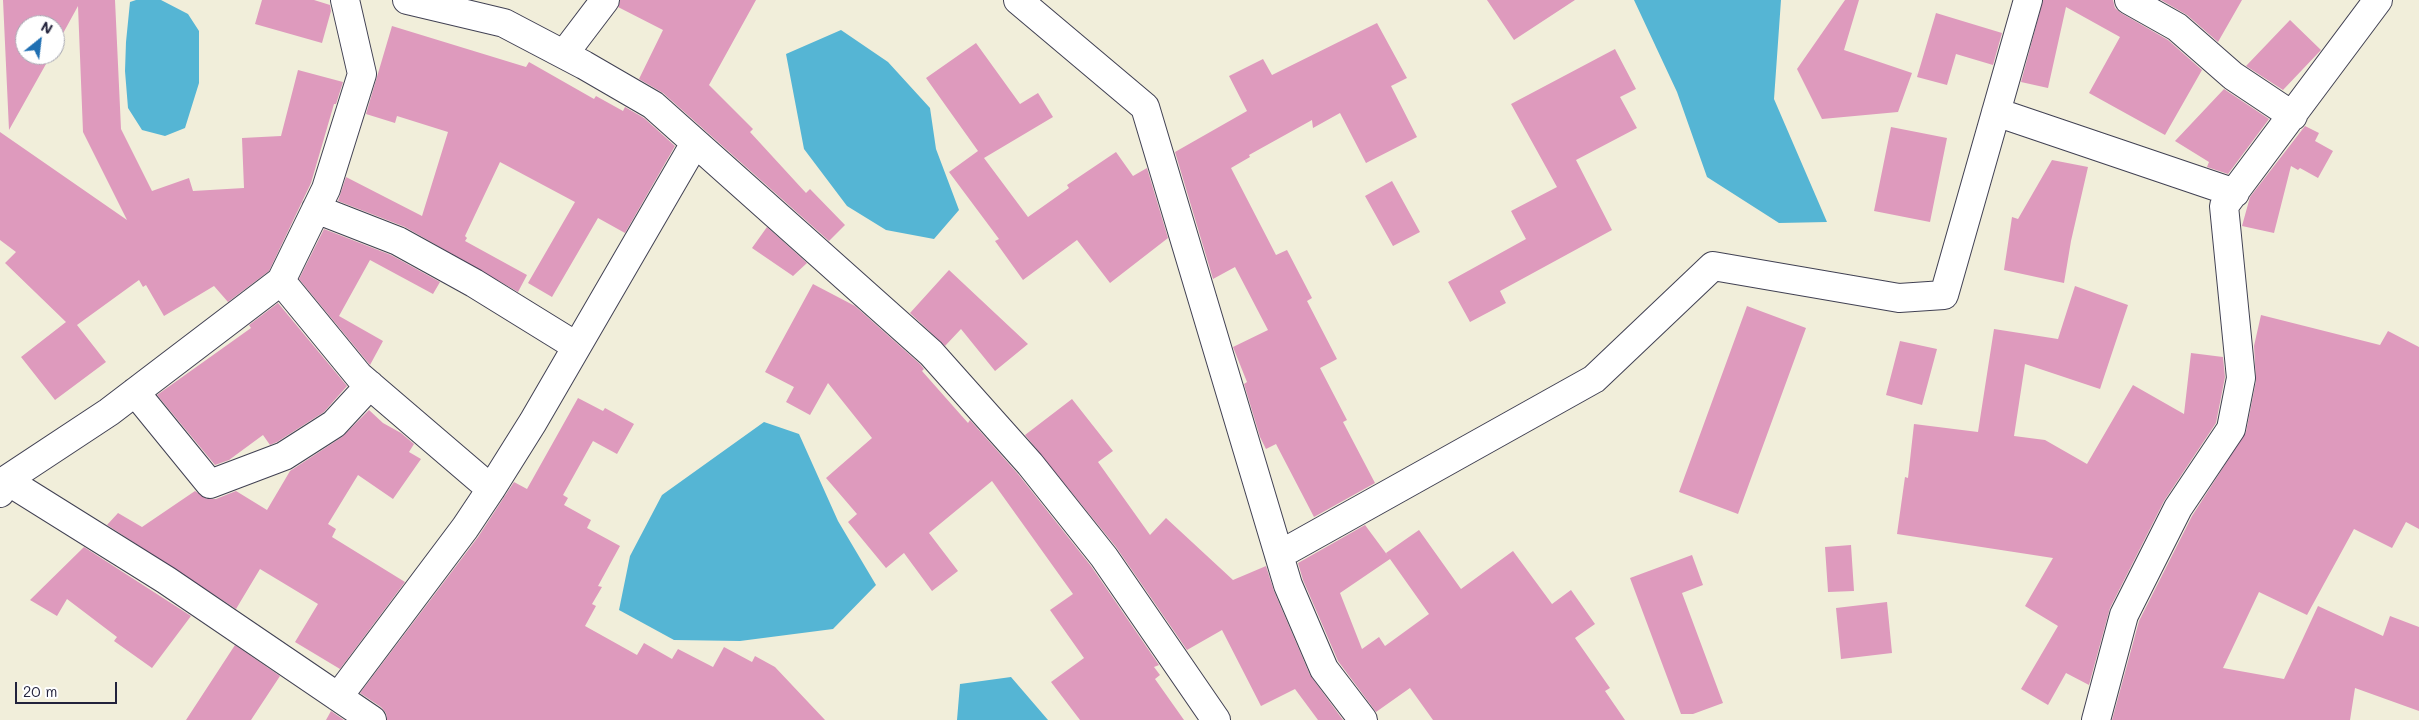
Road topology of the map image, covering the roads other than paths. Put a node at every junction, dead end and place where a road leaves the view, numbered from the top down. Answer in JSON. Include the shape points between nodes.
{"nodes":[{"id":1,"x":345,"y":0,"type":"edge"},
{"id":2,"x":407,"y":0,"type":"edge"},
{"id":3,"x":605,"y":0,"type":"edge"},
{"id":4,"x":1018,"y":0,"type":"edge"},
{"id":5,"x":2028,"y":0,"type":"edge"},
{"id":6,"x":2129,"y":0,"type":"edge"},
{"id":7,"x":2378,"y":0,"type":"edge"},
{"id":8,"x":564,"y":54,"type":"junction"},
{"id":9,"x":1996,"y":112,"type":"junction"},
{"id":10,"x":2293,"y":116,"type":"junction"},
{"id":11,"x":695,"y":143,"type":"junction"},
{"id":12,"x":2235,"y":193,"type":"junction"},
{"id":13,"x":316,"y":209,"type":"junction"},
{"id":14,"x":281,"y":281,"type":"junction"},
{"id":15,"x":576,"y":346,"type":"junction"},
{"id":16,"x":370,"y":385,"type":"junction"},
{"id":17,"x":135,"y":392,"type":"junction"},
{"id":18,"x":3,"y":486,"type":"edge"},
{"id":19,"x":491,"y":489,"type":"junction"},
{"id":20,"x":1279,"y":554,"type":"junction"},
{"id":21,"x":338,"y":697,"type":"junction"},
{"id":22,"x":372,"y":720,"type":"edge"},
{"id":23,"x":1216,"y":720,"type":"edge"},
{"id":24,"x":1363,"y":720,"type":"edge"},
{"id":25,"x":2096,"y":720,"type":"edge"}],
"edges":[{"from":1,"to":13,"type":"street","via":[[362,74],[326,189]]},
{"from":2,"to":8,"type":"street","via":[[504,23]]},
{"from":3,"to":8,"type":"street"},
{"from":4,"to":20,"type":"street","via":[[1145,107]]},
{"from":5,"to":9,"type":"street"},
{"from":6,"to":10,"type":"street","via":[[2177,27],[2233,76]]},
{"from":7,"to":10,"type":"street"},
{"from":8,"to":11,"type":"street","via":[[653,104]]},
{"from":9,"to":12,"type":"street"},
{"from":9,"to":20,"type":"street","via":[[1944,295],[1899,298],[1713,266],[1594,379]]},
{"from":10,"to":12,"type":"street"},
{"from":11,"to":15,"type":"street"},
{"from":11,"to":23,"type":"street","via":[[931,353],[1030,464],[1104,557]]},
{"from":12,"to":25,"type":"street","via":[[2224,206],[2241,378],[2231,428],[2178,508],[2124,615]]},
{"from":13,"to":14,"type":"street"},
{"from":13,"to":15,"type":"street","via":[[398,241]]},
{"from":14,"to":16,"type":"street"},
{"from":14,"to":17,"type":"street"},
{"from":15,"to":19,"type":"street"},
{"from":16,"to":17,"type":"street","via":[[334,424],[284,456],[210,484]]},
{"from":16,"to":19,"type":"street"},
{"from":17,"to":18,"type":"street"},
{"from":18,"to":21,"type":"street","via":[[166,580]]},
{"from":19,"to":21,"type":"street"},
{"from":20,"to":24,"type":"street","via":[[1288,585],[1324,669]]},
{"from":21,"to":22,"type":"street"}]}
